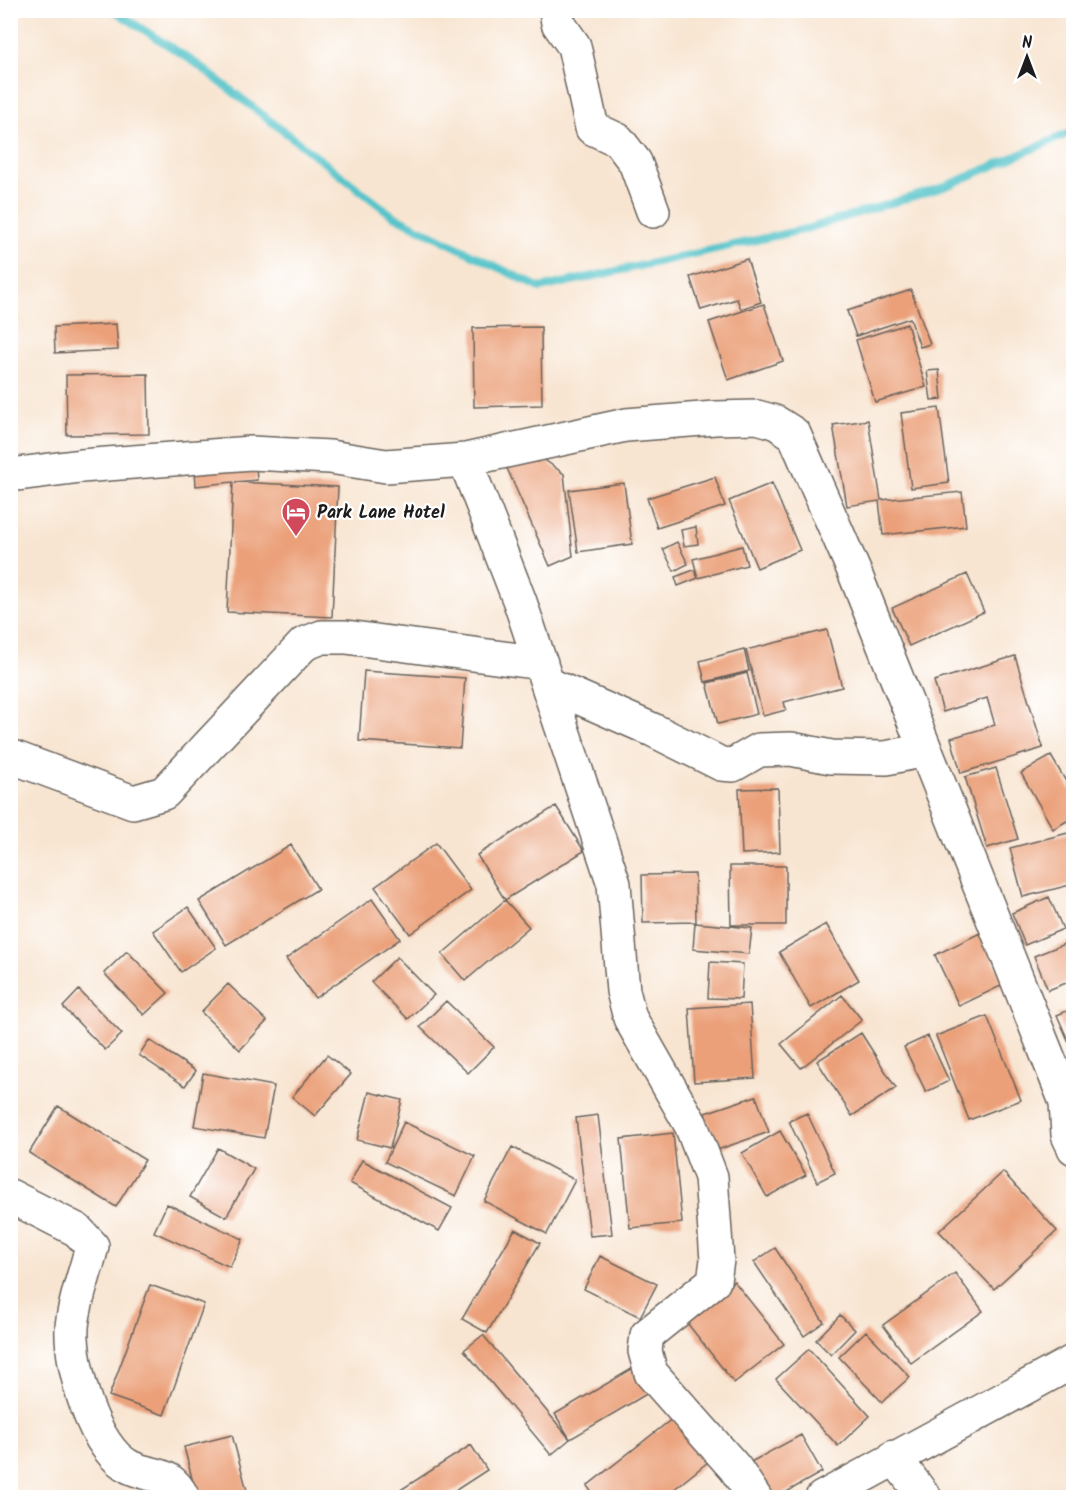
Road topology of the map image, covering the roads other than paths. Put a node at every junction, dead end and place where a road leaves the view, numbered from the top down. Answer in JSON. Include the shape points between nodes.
{"nodes":[{"id":1,"x":556,"y":10,"type":"edge"},
{"id":2,"x":653,"y":211,"type":"dead end"},
{"id":3,"x":465,"y":460,"type":"junction"},
{"id":4,"x":10,"y":475,"type":"edge"},
{"id":5,"x":545,"y":674,"type":"junction"},
{"id":6,"x":925,"y":750,"type":"junction"},
{"id":7,"x":10,"y":756,"type":"edge"},
{"id":8,"x":1074,"y":1148,"type":"edge"},
{"id":9,"x":10,"y":1196,"type":"edge"},
{"id":10,"x":1074,"y":1361,"type":"edge"},
{"id":11,"x":894,"y":1456,"type":"junction"},
{"id":12,"x":183,"y":1497,"type":"edge"},
{"id":13,"x":754,"y":1497,"type":"edge"},
{"id":14,"x":822,"y":1497,"type":"edge"},
{"id":15,"x":925,"y":1497,"type":"edge"}],
"edges":[{"from":1,"to":2,"type":"street","via":[[558,23],[574,46],[592,128],[618,140],[635,162]]},
{"from":3,"to":4,"type":"street","via":[[386,466],[330,457],[250,453]]},
{"from":3,"to":5,"type":"street"},
{"from":3,"to":6,"type":"street","via":[[626,426],[715,418],[757,417],[776,422],[794,434],[855,571]]},
{"from":5,"to":6,"type":"street","via":[[721,764],[733,765],[759,750],[886,758]]},
{"from":5,"to":7,"type":"street","via":[[346,637],[322,637],[304,644],[164,793],[133,802]]},
{"from":5,"to":13,"type":"street","via":[[614,884],[623,991],[630,1018],[691,1125],[711,1177],[717,1260],[714,1281],[647,1335],[645,1351],[651,1373],[735,1468]]},
{"from":6,"to":8,"type":"street","via":[[1066,1102],[1068,1135]]},
{"from":9,"to":12,"type":"street","via":[[77,1230],[92,1246],[72,1327],[77,1382],[100,1438],[129,1467],[163,1475],[179,1488]]},
{"from":10,"to":11,"type":"street"},
{"from":11,"to":14,"type":"street"},
{"from":11,"to":15,"type":"street"}]}
